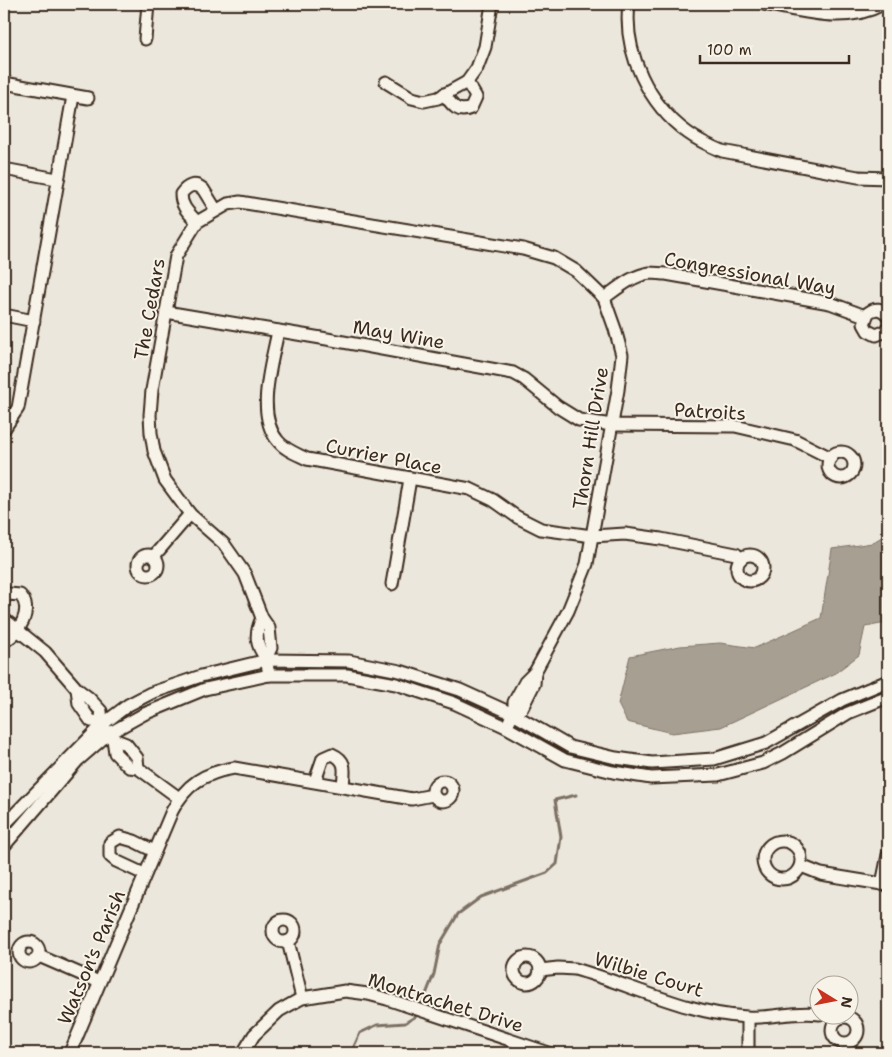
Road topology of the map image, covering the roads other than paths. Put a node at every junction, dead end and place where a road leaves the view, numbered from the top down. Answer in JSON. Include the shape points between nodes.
{"nodes":[{"id":1,"x":148,"y":4,"type":"edge"},
{"id":2,"x":492,"y":4,"type":"edge"},
{"id":3,"x":629,"y":4,"type":"edge"},
{"id":4,"x":764,"y":4,"type":"edge"},
{"id":5,"x":884,"y":4,"type":"edge"},
{"id":6,"x":145,"y":39,"type":"dead end"},
{"id":7,"x":386,"y":82,"type":"dead end"},
{"id":8,"x":467,"y":82,"type":"junction"},
{"id":9,"x":4,"y":83,"type":"edge"},
{"id":10,"x":444,"y":94,"type":"junction"},
{"id":11,"x":73,"y":96,"type":"junction"},
{"id":12,"x":88,"y":98,"type":"dead end"},
{"id":13,"x":4,"y":169,"type":"edge"},
{"id":14,"x":888,"y":178,"type":"edge"},
{"id":15,"x":57,"y":179,"type":"junction"},
{"id":16,"x":216,"y":210,"type":"junction"},
{"id":17,"x":197,"y":222,"type":"junction"},
{"id":18,"x":523,"y":249,"type":"joint"},
{"id":19,"x":604,"y":298,"type":"junction"},
{"id":20,"x":166,"y":312,"type":"junction"},
{"id":21,"x":4,"y":316,"type":"edge"},
{"id":22,"x":865,"y":316,"type":"junction"},
{"id":23,"x":888,"y":316,"type":"edge"},
{"id":24,"x":34,"y":321,"type":"junction"},
{"id":25,"x":888,"y":327,"type":"edge"},
{"id":26,"x":278,"y":331,"type":"junction"},
{"id":27,"x":612,"y":425,"type":"junction"},
{"id":28,"x":4,"y":429,"type":"edge"},
{"id":29,"x":831,"y":458,"type":"dead end"},
{"id":30,"x":410,"y":480,"type":"junction"},
{"id":31,"x":190,"y":514,"type":"junction"},
{"id":32,"x":592,"y":536,"type":"junction"},
{"id":33,"x":154,"y":556,"type":"dead end"},
{"id":34,"x":741,"y":559,"type":"dead end"},
{"id":35,"x":392,"y":584,"type":"dead end"},
{"id":36,"x":4,"y":598,"type":"edge"},
{"id":37,"x":4,"y":619,"type":"edge"},
{"id":38,"x":18,"y":628,"type":"junction"},
{"id":39,"x":4,"y":641,"type":"edge"},
{"id":40,"x":267,"y":659,"type":"junction"},
{"id":41,"x":268,"y":675,"type":"junction"},
{"id":42,"x":888,"y":681,"type":"edge"},
{"id":43,"x":888,"y":697,"type":"edge"},
{"id":44,"x":513,"y":713,"type":"junction"},
{"id":45,"x":506,"y":727,"type":"junction"},
{"id":46,"x":107,"y":730,"type":"junction"},
{"id":47,"x":315,"y":781,"type":"junction"},
{"id":48,"x":343,"y":786,"type":"junction"},
{"id":49,"x":433,"y":795,"type":"dead end"},
{"id":50,"x":179,"y":798,"type":"junction"},
{"id":51,"x":4,"y":825,"type":"edge"},
{"id":52,"x":4,"y":846,"type":"edge"},
{"id":53,"x":154,"y":851,"type":"junction"},
{"id":54,"x":888,"y":855,"type":"edge"},
{"id":55,"x":801,"y":866,"type":"dead end"},
{"id":56,"x":144,"y":874,"type":"junction"},
{"id":57,"x":885,"y":885,"type":"edge"},
{"id":58,"x":288,"y":942,"type":"dead end"},
{"id":59,"x":39,"y":956,"type":"dead end"},
{"id":60,"x":540,"y":970,"type":"dead end"},
{"id":61,"x":99,"y":982,"type":"junction"},
{"id":62,"x":302,"y":998,"type":"junction"},
{"id":63,"x":810,"y":1013,"type":"edge"},
{"id":64,"x":748,"y":1018,"type":"junction"},
{"id":65,"x":70,"y":1053,"type":"edge"},
{"id":66,"x":242,"y":1053,"type":"edge"},
{"id":67,"x":549,"y":1053,"type":"edge"},
{"id":68,"x":748,"y":1053,"type":"edge"}],
"edges":[{"from":1,"to":6,"type":"street"},
{"from":2,"to":8,"type":"street","via":[[478,68]]},
{"from":3,"to":14,"type":"street","via":[[634,60],[657,103],[688,133],[722,151],[858,177]]},
{"from":4,"to":5,"type":"street","via":[[829,15],[853,15]]},
{"from":7,"to":10,"type":"street","via":[[412,98],[424,100]]},
{"from":8,"to":10,"type":"street"},
{"from":8,"to":10,"type":"street","via":[[476,97],[471,108],[457,109]]},
{"from":9,"to":11,"type":"street"},
{"from":11,"to":12,"type":"street"},
{"from":11,"to":15,"type":"street"},
{"from":13,"to":15,"type":"street"},
{"from":15,"to":24,"type":"street"},
{"from":16,"to":17,"type":"street","name":"The Cedars"},
{"from":16,"to":17,"type":"street","via":[[204,189],[192,185],[186,187],[181,201]]},
{"from":16,"to":18,"type":"street","name":"The Cedars","via":[[240,202]]},
{"from":17,"to":20,"type":"street","name":"The Cedars","via":[[176,256]]},
{"from":18,"to":19,"type":"street","name":"Thorn Hill Drive","via":[[554,258],[576,271]]},
{"from":19,"to":22,"type":"street","name":"Congressional Way","via":[[638,277],[650,273],[666,274],[830,303]]},
{"from":19,"to":27,"type":"street","name":"Thorn Hill Drive","via":[[622,355]]},
{"from":20,"to":26,"type":"street","name":"May Wine"},
{"from":20,"to":31,"type":"street","name":"The Cedars","via":[[152,390],[151,433],[154,451],[166,480]]},
{"from":21,"to":24,"type":"street"},
{"from":22,"to":23,"type":"street","name":"Congressional Way","via":[[878,309]]},
{"from":22,"to":25,"type":"street","via":[[865,328],[872,334],[881,334]]},
{"from":24,"to":28,"type":"street","via":[[18,408]]},
{"from":26,"to":27,"type":"street","name":"May Wine","via":[[513,373],[579,420]]},
{"from":26,"to":30,"type":"street","name":"Currier Place","via":[[265,404],[268,424],[278,441],[307,459]]},
{"from":27,"to":29,"type":"street","name":"Patroits","via":[[735,426],[794,440]]},
{"from":27,"to":32,"type":"street","name":"Thorn Hill Drive"},
{"from":30,"to":32,"type":"street","name":"Currier Place","via":[[470,490],[542,529]]},
{"from":30,"to":35,"type":"street"},
{"from":31,"to":33,"type":"street"},
{"from":31,"to":40,"type":"street","name":"The Cedars","via":[[224,544],[245,574],[269,628]]},
{"from":32,"to":34,"type":"street","name":"Currier Place","via":[[625,534],[661,538],[736,554]]},
{"from":32,"to":44,"type":"street","name":"Thorn Hill Drive","via":[[578,590],[535,672],[534,684],[522,708]]},
{"from":36,"to":38,"type":"street","via":[[10,594],[24,599],[25,611]]},
{"from":37,"to":38,"type":"street"},
{"from":38,"to":39,"type":"street"},
{"from":38,"to":46,"type":"street","via":[[45,652],[77,690],[89,698],[101,712]]},
{"from":40,"to":41,"type":"street","name":"The Cedars"},
{"from":40,"to":44,"type":"street","via":[[349,661],[400,671],[460,690]]},
{"from":40,"to":46,"type":"street","via":[[151,693],[128,705]]},
{"from":41,"to":45,"type":"street","via":[[347,675],[396,684],[454,703]]},
{"from":41,"to":46,"type":"street","via":[[205,689]]},
{"from":42,"to":44,"type":"street","via":[[842,700],[766,743],[714,759],[652,763],[616,758],[570,747]]},
{"from":43,"to":45,"type":"street","via":[[848,713],[763,763],[710,775],[651,778],[613,772],[565,760]]},
{"from":44,"to":45,"type":"street","name":"Thorn Hill Drive"},
{"from":46,"to":50,"type":"street","via":[[126,744],[137,758],[138,768]]},
{"from":46,"to":51,"type":"street"},
{"from":46,"to":52,"type":"street"},
{"from":47,"to":48,"type":"street","name":"Watson's Parish"},
{"from":47,"to":48,"type":"street","via":[[323,758],[332,754],[343,763]]},
{"from":47,"to":50,"type":"street","name":"Watson's Parish","via":[[234,768],[216,771],[200,779]]},
{"from":48,"to":49,"type":"street","name":"Watson's Parish","via":[[412,799]]},
{"from":50,"to":53,"type":"street","name":"Watson's Parish"},
{"from":53,"to":56,"type":"street","name":"Watson's Parish"},
{"from":53,"to":56,"type":"street","name":"Watson's Parish","via":[[120,837],[110,843],[110,856]]},
{"from":54,"to":57,"type":"street"},
{"from":55,"to":57,"type":"street","via":[[821,874]]},
{"from":56,"to":61,"type":"street","name":"Watson's Parish"},
{"from":58,"to":62,"type":"street"},
{"from":59,"to":61,"type":"street"},
{"from":60,"to":64,"type":"street","name":"Wilbie Court","via":[[575,970],[682,1004]]},
{"from":61,"to":65,"type":"street","name":"Watson's Parish"},
{"from":62,"to":66,"type":"street","name":"Montrachet Drive","via":[[279,1011],[254,1035]]},
{"from":62,"to":67,"type":"street","name":"Montrachet Drive","via":[[345,991],[368,994]]},
{"from":63,"to":64,"type":"street","name":"Wilbie Court"},
{"from":64,"to":68,"type":"street"}]}
